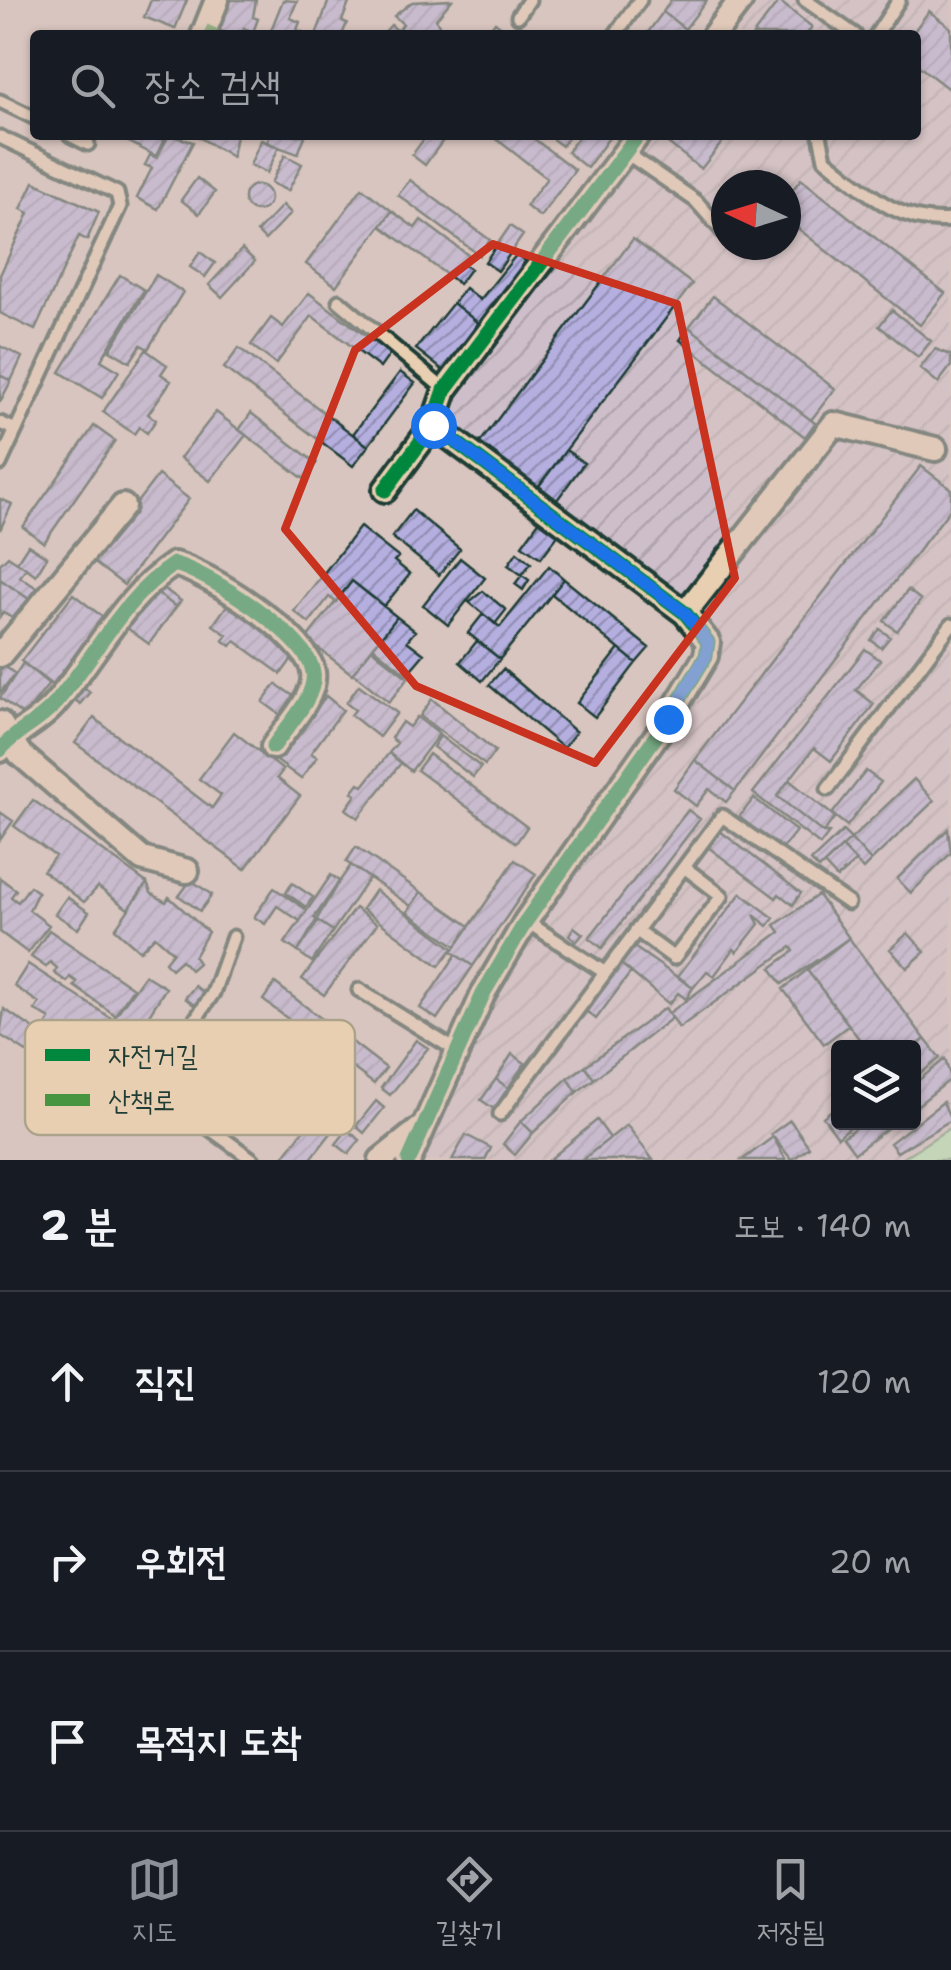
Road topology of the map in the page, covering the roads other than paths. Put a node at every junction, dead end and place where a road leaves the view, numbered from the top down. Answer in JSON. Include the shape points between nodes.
{"nodes":[{"id":1,"x":217,"y":0,"type":"edge"},
{"id":2,"x":529,"y":0,"type":"edge"},
{"id":3,"x":640,"y":0,"type":"edge"},
{"id":4,"x":741,"y":0,"type":"edge"},
{"id":5,"x":805,"y":0,"type":"edge"},
{"id":6,"x":899,"y":0,"type":"edge"},
{"id":7,"x":518,"y":16,"type":"dead end"},
{"id":8,"x":205,"y":30,"type":"edge"},
{"id":9,"x":619,"y":30,"type":"edge"},
{"id":10,"x":718,"y":30,"type":"edge"},
{"id":11,"x":849,"y":30,"type":"edge"},
{"id":12,"x":879,"y":30,"type":"edge"},
{"id":13,"x":0,"y":100,"type":"edge"},
{"id":14,"x":30,"y":115,"type":"edge"},
{"id":15,"x":0,"y":138,"type":"edge"},
{"id":16,"x":80,"y":140,"type":"edge"},
{"id":17,"x":821,"y":140,"type":"edge"},
{"id":18,"x":88,"y":144,"type":"dead end"},
{"id":19,"x":632,"y":144,"type":"edge"},
{"id":20,"x":711,"y":218,"type":"edge"},
{"id":21,"x":951,"y":220,"type":"edge"},
{"id":22,"x":340,"y":301,"type":"dead end"},
{"id":23,"x":445,"y":390,"type":"junction"},
{"id":24,"x":0,"y":423,"type":"edge"},
{"id":25,"x":433,"y":425,"type":"junction"},
{"id":26,"x":16,"y":430,"type":"junction"},
{"id":27,"x":943,"y":452,"type":"edge"},
{"id":28,"x":0,"y":464,"type":"edge"},
{"id":29,"x":384,"y":490,"type":"dead end"},
{"id":30,"x":123,"y":506,"type":"dead end"},
{"id":31,"x":685,"y":613,"type":"junction"},
{"id":32,"x":951,"y":625,"type":"edge"},
{"id":33,"x":0,"y":656,"type":"edge"},
{"id":34,"x":3,"y":738,"type":"edge"},
{"id":35,"x":273,"y":746,"type":"dead end"},
{"id":36,"x":828,"y":789,"type":"dead end"},
{"id":37,"x":684,"y":867,"type":"junction"},
{"id":38,"x":187,"y":871,"type":"dead end"},
{"id":39,"x":848,"y":903,"type":"dead end"},
{"id":40,"x":526,"y":921,"type":"junction"},
{"id":41,"x":636,"y":930,"type":"junction"},
{"id":42,"x":234,"y":937,"type":"dead end"},
{"id":43,"x":604,"y":972,"type":"junction"},
{"id":44,"x":359,"y":990,"type":"dead end"},
{"id":45,"x":194,"y":1020,"type":"edge"},
{"id":46,"x":457,"y":1052,"type":"junction"},
{"id":47,"x":500,"y":1114,"type":"dead end"},
{"id":48,"x":423,"y":1127,"type":"junction"},
{"id":49,"x":219,"y":1135,"type":"edge"},
{"id":50,"x":253,"y":1160,"type":"edge"},
{"id":51,"x":381,"y":1160,"type":"edge"},
{"id":52,"x":409,"y":1160,"type":"edge"}],
"edges":[{"from":1,"to":8,"type":"street"},
{"from":2,"to":7,"type":"lane"},
{"from":3,"to":9,"type":"lane"},
{"from":4,"to":10,"type":"street"},
{"from":5,"to":11,"type":"lane"},
{"from":6,"to":12,"type":"lane"},
{"from":13,"to":14,"type":"lane"},
{"from":15,"to":26,"type":"lane","via":[[117,194],[120,206]]},
{"from":16,"to":18,"type":"lane"},
{"from":17,"to":21,"type":"lane","via":[[825,159],[889,208],[929,222]]},
{"from":19,"to":20,"type":"lane"},
{"from":19,"to":23,"type":"street"},
{"from":22,"to":23,"type":"lane"},
{"from":23,"to":25,"type":"street"},
{"from":24,"to":26,"type":"lane"},
{"from":25,"to":29,"type":"street"},
{"from":25,"to":31,"type":"street"},
{"from":26,"to":28,"type":"lane"},
{"from":27,"to":31,"type":"street","via":[[834,424]]},
{"from":30,"to":33,"type":"street"},
{"from":31,"to":40,"type":"street","via":[[708,642],[706,656]]},
{"from":32,"to":36,"type":"lane"},
{"from":34,"to":35,"type":"street","via":[[30,730],[146,582],[174,564],[194,569],[302,650],[312,671],[311,689]]},
{"from":34,"to":38,"type":"street","via":[[142,859]]},
{"from":37,"to":39,"type":"lane","via":[[722,816]]},
{"from":37,"to":41,"type":"lane"},
{"from":37,"to":41,"type":"lane","via":[[722,896],[674,958]]},
{"from":40,"to":43,"type":"lane"},
{"from":40,"to":46,"type":"street"},
{"from":41,"to":43,"type":"lane"},
{"from":42,"to":45,"type":"lane","via":[[213,993]]},
{"from":43,"to":47,"type":"lane"},
{"from":44,"to":46,"type":"lane"},
{"from":46,"to":48,"type":"street"},
{"from":48,"to":51,"type":"street"},
{"from":48,"to":52,"type":"street"},
{"from":49,"to":50,"type":"lane"}]}
